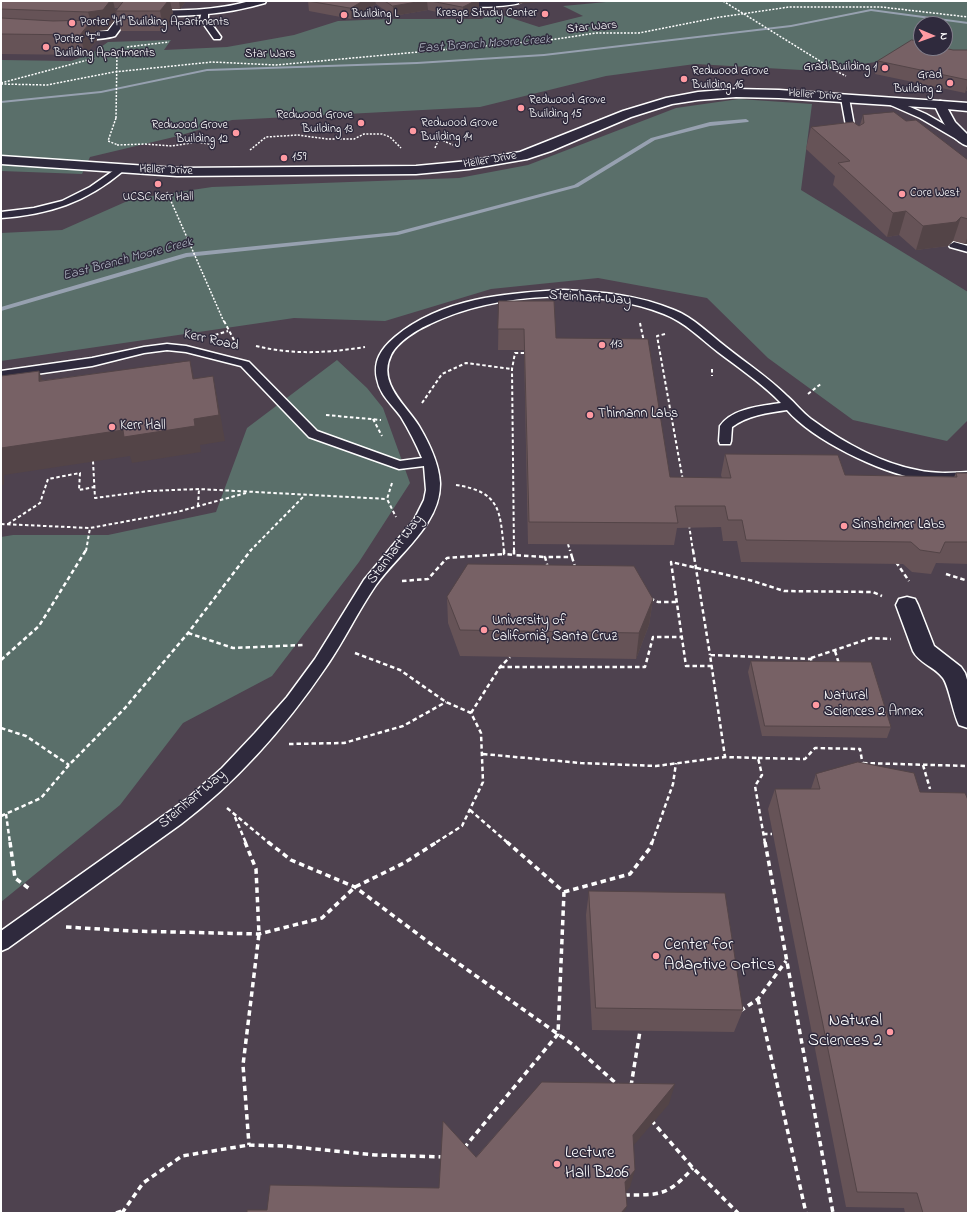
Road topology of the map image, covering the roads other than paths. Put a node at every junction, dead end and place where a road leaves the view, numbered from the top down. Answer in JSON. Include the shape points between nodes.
{"nodes":[{"id":1,"x":261,"y":1,"type":"edge"},
{"id":2,"x":425,"y":1,"type":"edge"},
{"id":3,"x":518,"y":1,"type":"edge"},
{"id":4,"x":112,"y":12,"type":"dead end"},
{"id":5,"x":204,"y":12,"type":"junction"},
{"id":6,"x":127,"y":13,"type":"junction"},
{"id":7,"x":54,"y":34,"type":"edge"},
{"id":8,"x":217,"y":37,"type":"dead end"},
{"id":9,"x":845,"y":98,"type":"junction"},
{"id":10,"x":889,"y":101,"type":"junction"},
{"id":11,"x":940,"y":105,"type":"junction"},
{"id":12,"x":968,"y":107,"type":"edge"},
{"id":13,"x":968,"y":142,"type":"edge"},
{"id":14,"x":853,"y":144,"type":"edge"},
{"id":15,"x":1,"y":160,"type":"edge"},
{"id":16,"x":120,"y":169,"type":"junction"},
{"id":17,"x":5,"y":214,"type":"edge"},
{"id":18,"x":954,"y":245,"type":"edge"},
{"id":19,"x":968,"y":250,"type":"edge"},
{"id":20,"x":1,"y":375,"type":"edge"},
{"id":21,"x":788,"y":406,"type":"junction"},
{"id":22,"x":725,"y":441,"type":"dead end"},
{"id":23,"x":429,"y":462,"type":"junction"},
{"id":24,"x":968,"y":476,"type":"edge"},
{"id":25,"x":907,"y":605,"type":"dead end"},
{"id":26,"x":968,"y":718,"type":"edge"},
{"id":27,"x":1,"y":942,"type":"edge"}],
"edges":[{"from":1,"to":5,"type":"main road","via":[[225,10]]},
{"from":2,"to":3,"type":"main road","via":[[427,4]]},
{"from":4,"to":6,"type":"main road"},
{"from":5,"to":6,"type":"main road"},
{"from":5,"to":8,"type":"lane","via":[[204,19]]},
{"from":6,"to":7,"type":"main road","via":[[111,34]]},
{"from":9,"to":10,"type":"main road","name":"Heller Drive"},
{"from":9,"to":14,"type":"lane"},
{"from":9,"to":16,"type":"main road","name":"Heller Drive","via":[[750,93],[691,97],[627,114],[522,156],[462,166],[355,171],[192,172]]},
{"from":10,"to":11,"type":"main road","name":"Heller Drive"},
{"from":10,"to":13,"type":"lane","via":[[923,116]]},
{"from":11,"to":12,"type":"main road","name":"Heller Drive"},
{"from":11,"to":13,"type":"main road","via":[[950,124]]},
{"from":15,"to":16,"type":"main road","name":"Heller Drive"},
{"from":16,"to":17,"type":"lane","via":[[91,192],[71,202]]},
{"from":18,"to":19,"type":"lane"},
{"from":20,"to":23,"type":"lane","name":"Kerr Road","via":[[92,362],[144,350],[186,348],[245,364],[313,434],[399,465]]},
{"from":21,"to":22,"type":"lane","via":[[736,417],[726,426]]},
{"from":21,"to":23,"type":"lane","name":"Steinhart Way","via":[[783,398],[694,326],[655,306],[618,298],[577,295],[502,298],[447,311],[421,322],[387,350],[383,360],[382,378],[389,394],[420,437]]},
{"from":21,"to":24,"type":"lane","name":"Steinhart Way","via":[[819,429],[861,454],[892,467],[911,474]]},
{"from":23,"to":27,"type":"lane","name":"Steinhart Way","via":[[433,483],[432,498],[422,518],[370,583],[333,644],[289,705],[257,743],[210,791],[181,814]]},
{"from":25,"to":26,"type":"main road","via":[[924,651],[953,673]]}]}
